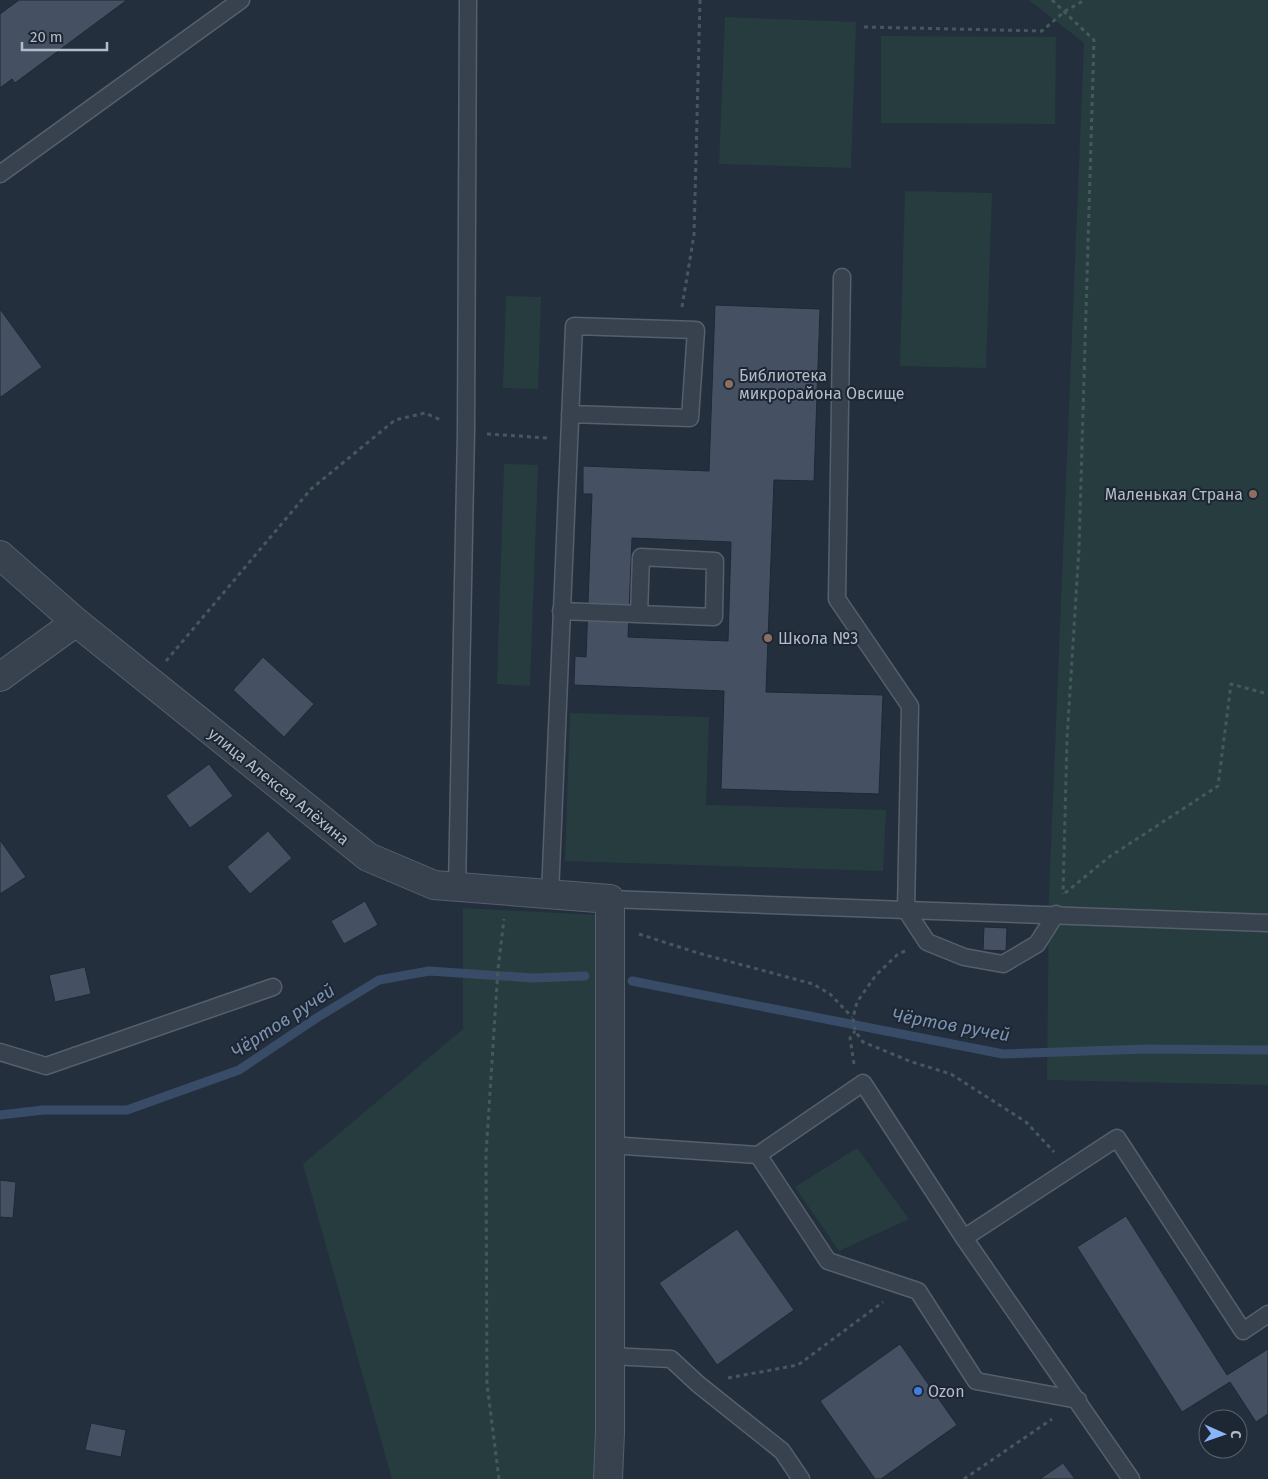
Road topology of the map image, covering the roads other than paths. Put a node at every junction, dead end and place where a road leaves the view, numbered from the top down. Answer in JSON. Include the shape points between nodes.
{"nodes":[{"id":1,"x":241,"y":0,"type":"edge"},
{"id":2,"x":468,"y":0,"type":"edge"},
{"id":3,"x":217,"y":6,"type":"edge"},
{"id":4,"x":0,"y":174,"type":"edge"},
{"id":5,"x":842,"y":278,"type":"dead end"},
{"id":6,"x":570,"y":414,"type":"junction"},
{"id":7,"x":0,"y":556,"type":"edge"},
{"id":8,"x":562,"y":611,"type":"junction"},
{"id":9,"x":639,"y":614,"type":"junction"},
{"id":10,"x":76,"y":622,"type":"junction"},
{"id":11,"x":0,"y":677,"type":"edge"},
{"id":12,"x":457,"y":886,"type":"junction"},
{"id":13,"x":550,"y":894,"type":"junction"},
{"id":14,"x":1056,"y":906,"type":"junction"},
{"id":15,"x":906,"y":910,"type":"junction"},
{"id":16,"x":610,"y":912,"type":"junction"},
{"id":17,"x":1268,"y":923,"type":"edge"},
{"id":18,"x":273,"y":986,"type":"dead end"},
{"id":19,"x":0,"y":1052,"type":"edge"},
{"id":20,"x":610,"y":1145,"type":"junction"},
{"id":21,"x":758,"y":1155,"type":"junction"},
{"id":22,"x":964,"y":1238,"type":"junction"},
{"id":23,"x":1268,"y":1314,"type":"edge"},
{"id":24,"x":610,"y":1356,"type":"junction"},
{"id":25,"x":1078,"y":1400,"type":"junction"},
{"id":26,"x":608,"y":1479,"type":"edge"},
{"id":27,"x":801,"y":1479,"type":"edge"},
{"id":28,"x":1131,"y":1479,"type":"edge"}],
"edges":[{"from":1,"to":3,"type":"lane"},
{"from":2,"to":12,"type":"lane","via":[[466,432]]},
{"from":3,"to":4,"type":"lane"},
{"from":5,"to":15,"type":"lane","via":[[837,600],[910,706]]},
{"from":6,"to":6,"type":"lane","via":[[574,326],[696,330],[690,418]]},
{"from":6,"to":8,"type":"lane"},
{"from":7,"to":10,"type":"street","name":"улица Алексея Алёхина"},
{"from":8,"to":9,"type":"lane"},
{"from":8,"to":13,"type":"lane"},
{"from":9,"to":9,"type":"lane","via":[[714,617],[715,560],[641,557]]},
{"from":10,"to":11,"type":"street"},
{"from":10,"to":12,"type":"street","name":"улица Алексея Алёхина","via":[[368,856],[434,885]]},
{"from":12,"to":13,"type":"street","name":"улица Алексея Алёхина"},
{"from":13,"to":16,"type":"street","name":"улица Алексея Алёхина"},
{"from":14,"to":15,"type":"lane"},
{"from":14,"to":15,"type":"lane","via":[[1037,944],[1003,964],[964,957],[927,942]]},
{"from":14,"to":17,"type":"lane"},
{"from":15,"to":16,"type":"lane"},
{"from":16,"to":20,"type":"street"},
{"from":18,"to":19,"type":"lane","via":[[46,1066]]},
{"from":20,"to":21,"type":"lane"},
{"from":20,"to":24,"type":"street"},
{"from":21,"to":22,"type":"lane","via":[[863,1083]]},
{"from":21,"to":25,"type":"lane","via":[[828,1261],[918,1291],[976,1381]]},
{"from":22,"to":23,"type":"lane","via":[[1117,1138],[1243,1330]]},
{"from":22,"to":25,"type":"lane"},
{"from":24,"to":26,"type":"street"},
{"from":24,"to":27,"type":"lane","via":[[671,1359],[782,1451]]},
{"from":25,"to":28,"type":"lane"}]}
